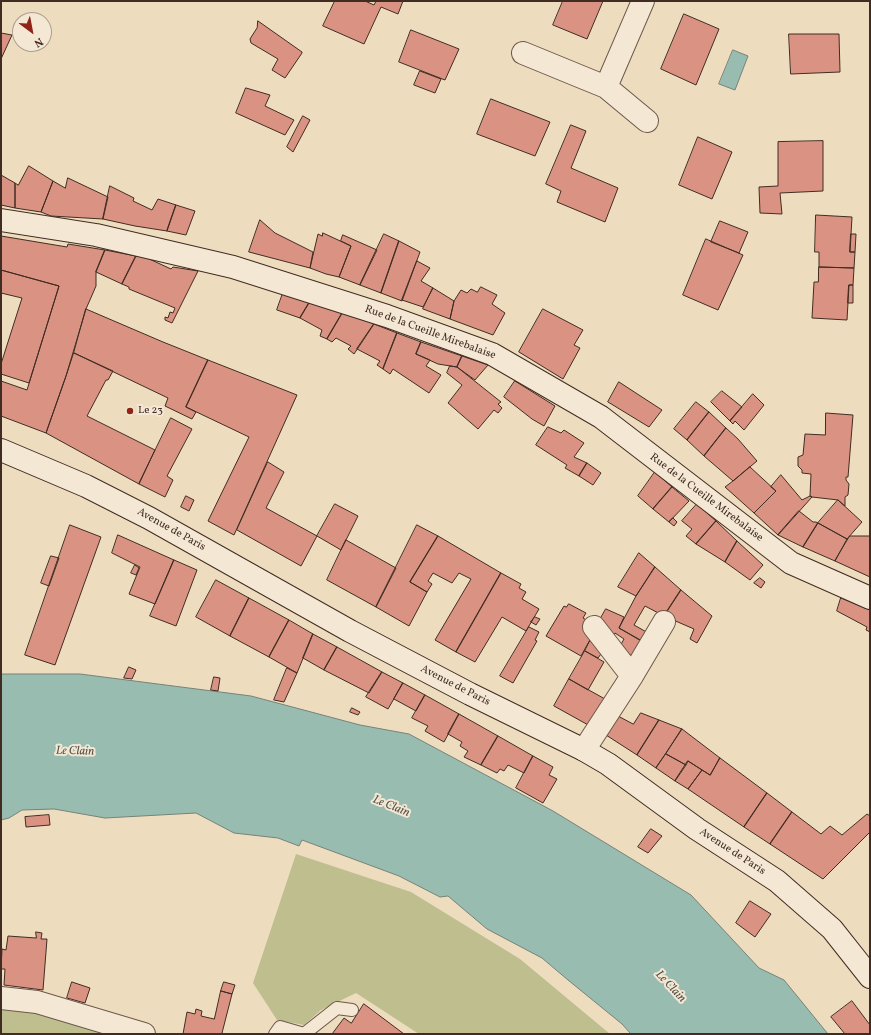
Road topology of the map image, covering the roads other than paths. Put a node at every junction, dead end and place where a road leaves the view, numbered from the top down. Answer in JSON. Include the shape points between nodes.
{"nodes":[{"id":1,"x":643,"y":1,"type":"edge"},
{"id":2,"x":523,"y":53,"type":"dead end"},
{"id":3,"x":606,"y":88,"type":"junction"},
{"id":4,"x":647,"y":121,"type":"dead end"},
{"id":5,"x":1,"y":220,"type":"edge"},
{"id":6,"x":1,"y":450,"type":"edge"},
{"id":7,"x":870,"y":598,"type":"edge"},
{"id":8,"x":664,"y":622,"type":"dead end"},
{"id":9,"x":594,"y":627,"type":"dead end"},
{"id":10,"x":632,"y":676,"type":"junction"},
{"id":11,"x":584,"y":750,"type":"junction"},
{"id":12,"x":870,"y":977,"type":"edge"},
{"id":13,"x":1,"y":998,"type":"edge"},
{"id":14,"x":352,"y":1010,"type":"dead end"},
{"id":15,"x":144,"y":1034,"type":"edge"},
{"id":16,"x":275,"y":1034,"type":"edge"},
{"id":17,"x":304,"y":1034,"type":"edge"}],
"edges":[{"from":1,"to":3,"type":"street"},
{"from":2,"to":3,"type":"street"},
{"from":3,"to":4,"type":"street"},
{"from":5,"to":7,"type":"street","name":"Rue de la Cueille Mirebalaise","via":[[96,235],[233,267],[387,316],[492,354],[600,417],[791,563]]},
{"from":6,"to":11,"type":"street","name":"Avenue de Paris","via":[[86,486],[149,518],[350,631]]},
{"from":8,"to":10,"type":"street"},
{"from":9,"to":10,"type":"street"},
{"from":10,"to":11,"type":"street"},
{"from":11,"to":12,"type":"street","name":"Avenue de Paris","via":[[777,881],[832,929]]},
{"from":13,"to":15,"type":"street","via":[[37,1002]]},
{"from":14,"to":17,"type":"lane","via":[[337,1008]]},
{"from":16,"to":17,"type":"lane","via":[[280,1027]]}]}
